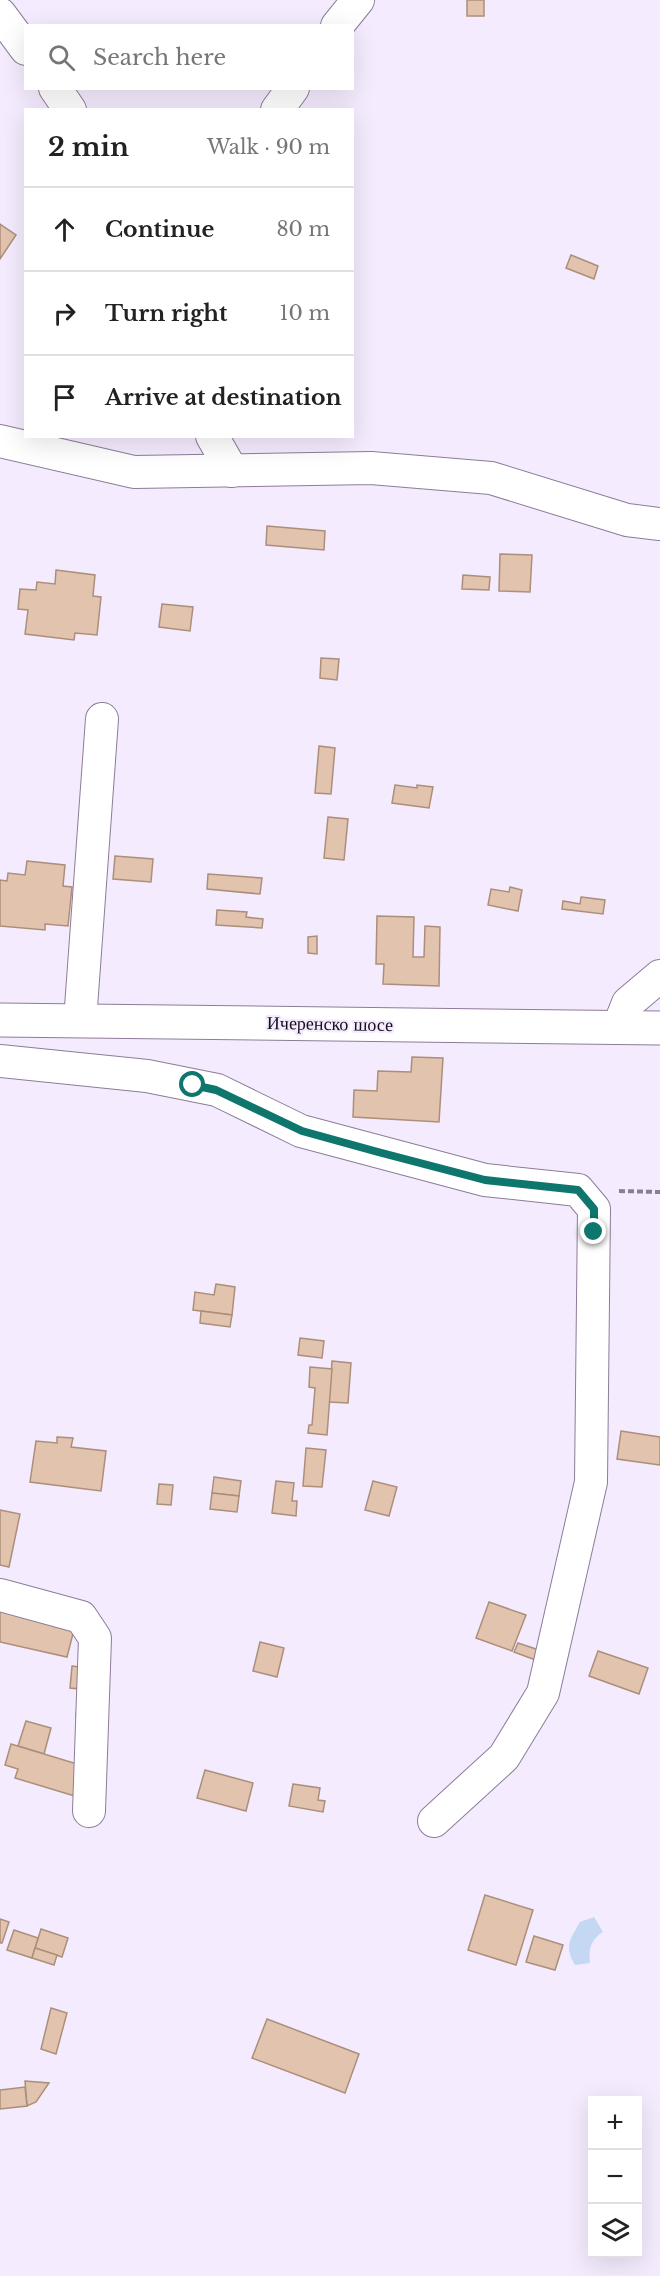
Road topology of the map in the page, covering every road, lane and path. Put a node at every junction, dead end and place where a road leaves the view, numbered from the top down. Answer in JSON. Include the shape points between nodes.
{"nodes":[{"id":1,"x":358,"y":0,"type":"edge"},
{"id":2,"x":0,"y":14,"type":"edge"},
{"id":3,"x":339,"y":24,"type":"edge"},
{"id":4,"x":24,"y":46,"type":"edge"},
{"id":5,"x":56,"y":90,"type":"edge"},
{"id":6,"x":292,"y":90,"type":"edge"},
{"id":7,"x":69,"y":108,"type":"edge"},
{"id":8,"x":278,"y":108,"type":"edge"},
{"id":9,"x":213,"y":438,"type":"edge"},
{"id":10,"x":0,"y":441,"type":"edge"},
{"id":11,"x":232,"y":471,"type":"junction"},
{"id":12,"x":660,"y":524,"type":"edge"},
{"id":13,"x":102,"y":719,"type":"dead end"},
{"id":14,"x":660,"y":976,"type":"edge"},
{"id":15,"x":0,"y":1020,"type":"edge"},
{"id":16,"x":80,"y":1021,"type":"junction"},
{"id":17,"x":618,"y":1028,"type":"junction"},
{"id":18,"x":660,"y":1028,"type":"edge"},
{"id":19,"x":0,"y":1061,"type":"edge"},
{"id":20,"x":0,"y":1595,"type":"edge"},
{"id":21,"x":89,"y":1811,"type":"dead end"},
{"id":22,"x":434,"y":1821,"type":"dead end"}],
"edges":[{"from":1,"to":3,"type":"street"},
{"from":2,"to":4,"type":"street"},
{"from":5,"to":7,"type":"street"},
{"from":6,"to":8,"type":"street"},
{"from":9,"to":11,"type":"street"},
{"from":10,"to":11,"type":"street","via":[[134,472]]},
{"from":11,"to":12,"type":"street","via":[[371,468],[491,478],[627,520]]},
{"from":13,"to":16,"type":"street"},
{"from":14,"to":17,"type":"street","via":[[628,1004]]},
{"from":15,"to":16,"type":"street","name":"Ичеренско шосе"},
{"from":16,"to":17,"type":"street","name":"Ичеренско шосе"},
{"from":17,"to":18,"type":"street","name":"Ичеренско шосе"},
{"from":19,"to":22,"type":"street","via":[[147,1076],[216,1090],[302,1131],[485,1180],[578,1190],[594,1209],[591,1482],[543,1693],[504,1757]]},
{"from":20,"to":21,"type":"street","via":[[81,1617],[95,1638]]}]}
